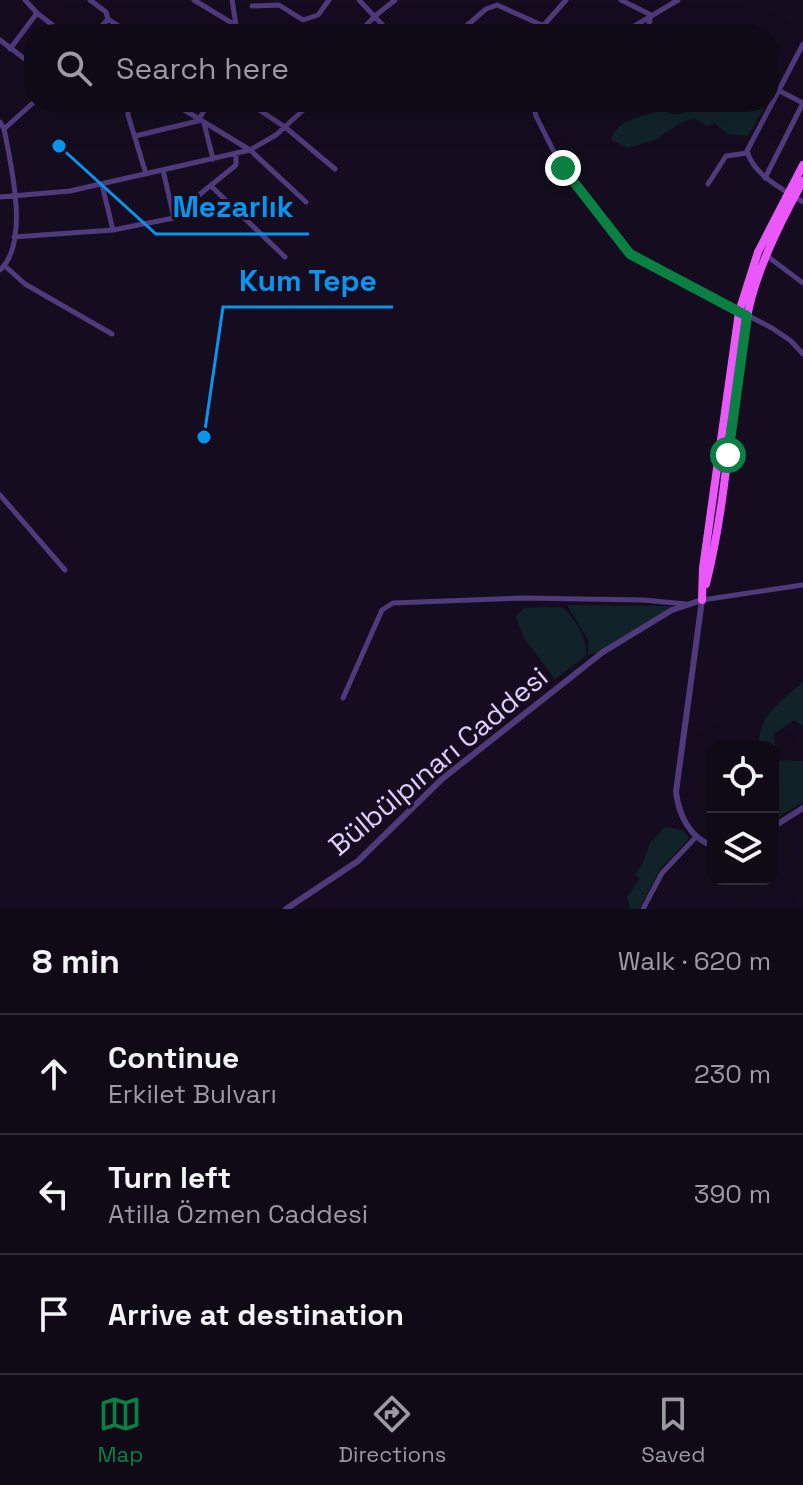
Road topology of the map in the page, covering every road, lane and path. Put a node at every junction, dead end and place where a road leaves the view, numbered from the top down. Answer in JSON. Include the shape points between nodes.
{"nodes":[{"id":1,"x":25,"y":0,"type":"edge"},
{"id":2,"x":90,"y":0,"type":"edge"},
{"id":3,"x":194,"y":0,"type":"edge"},
{"id":4,"x":232,"y":0,"type":"edge"},
{"id":5,"x":329,"y":0,"type":"edge"},
{"id":6,"x":359,"y":0,"type":"edge"},
{"id":7,"x":395,"y":0,"type":"edge"},
{"id":8,"x":564,"y":0,"type":"edge"},
{"id":9,"x":621,"y":0,"type":"edge"},
{"id":10,"x":678,"y":0,"type":"edge"},
{"id":11,"x":498,"y":2,"type":"edge"},
{"id":12,"x":252,"y":6,"type":"dead end"},
{"id":13,"x":37,"y":13,"type":"junction"},
{"id":14,"x":651,"y":15,"type":"junction"},
{"id":15,"x":375,"y":16,"type":"junction"},
{"id":16,"x":108,"y":19,"type":"junction"},
{"id":17,"x":29,"y":24,"type":"edge"},
{"id":18,"x":51,"y":24,"type":"edge"},
{"id":19,"x":104,"y":24,"type":"edge"},
{"id":20,"x":116,"y":24,"type":"edge"},
{"id":21,"x":231,"y":24,"type":"edge"},
{"id":22,"x":238,"y":24,"type":"edge"},
{"id":23,"x":367,"y":24,"type":"edge"},
{"id":24,"x":382,"y":24,"type":"edge"},
{"id":25,"x":469,"y":24,"type":"edge"},
{"id":26,"x":539,"y":24,"type":"edge"},
{"id":27,"x":545,"y":24,"type":"edge"},
{"id":28,"x":637,"y":24,"type":"edge"},
{"id":29,"x":649,"y":24,"type":"edge"},
{"id":30,"x":24,"y":30,"type":"edge"},
{"id":31,"x":0,"y":40,"type":"edge"},
{"id":32,"x":803,"y":44,"type":"edge"},
{"id":33,"x":10,"y":49,"type":"junction"},
{"id":34,"x":24,"y":59,"type":"edge"},
{"id":35,"x":779,"y":88,"type":"edge"},
{"id":36,"x":779,"y":91,"type":"edge"},
{"id":37,"x":803,"y":103,"type":"edge"},
{"id":38,"x":24,"y":111,"type":"edge"},
{"id":39,"x":129,"y":112,"type":"edge"},
{"id":40,"x":187,"y":112,"type":"edge"},
{"id":41,"x":205,"y":112,"type":"edge"},
{"id":42,"x":262,"y":112,"type":"edge"},
{"id":43,"x":301,"y":112,"type":"edge"},
{"id":44,"x":535,"y":112,"type":"edge"},
{"id":45,"x":766,"y":112,"type":"edge"},
{"id":46,"x":202,"y":121,"type":"junction"},
{"id":47,"x":0,"y":122,"type":"edge"},
{"id":48,"x":285,"y":127,"type":"junction"},
{"id":49,"x":4,"y":129,"type":"junction"},
{"id":50,"x":135,"y":136,"type":"junction"},
{"id":51,"x":3,"y":138,"type":"edge"},
{"id":52,"x":250,"y":150,"type":"junction"},
{"id":53,"x":236,"y":153,"type":"junction"},
{"id":54,"x":747,"y":153,"type":"junction"},
{"id":55,"x":213,"y":159,"type":"junction"},
{"id":56,"x":803,"y":165,"type":"edge"},
{"id":57,"x":335,"y":169,"type":"dead end"},
{"id":58,"x":163,"y":170,"type":"junction"},
{"id":59,"x":146,"y":174,"type":"junction"},
{"id":60,"x":765,"y":178,"type":"junction"},
{"id":61,"x":803,"y":181,"type":"edge"},
{"id":62,"x":708,"y":184,"type":"dead end"},
{"id":63,"x":102,"y":185,"type":"junction"},
{"id":64,"x":212,"y":187,"type":"junction"},
{"id":65,"x":0,"y":197,"type":"edge"},
{"id":66,"x":17,"y":197,"type":"junction"},
{"id":67,"x":795,"y":197,"type":"edge"},
{"id":68,"x":306,"y":202,"type":"dead end"},
{"id":69,"x":173,"y":216,"type":"junction"},
{"id":70,"x":113,"y":230,"type":"junction"},
{"id":71,"x":14,"y":237,"type":"junction"},
{"id":72,"x":767,"y":256,"type":"junction"},
{"id":73,"x":285,"y":257,"type":"dead end"},
{"id":74,"x":2,"y":268,"type":"edge"},
{"id":75,"x":803,"y":283,"type":"edge"},
{"id":76,"x":743,"y":314,"type":"junction"},
{"id":77,"x":112,"y":334,"type":"dead end"},
{"id":78,"x":803,"y":354,"type":"edge"},
{"id":79,"x":0,"y":495,"type":"edge"},
{"id":80,"x":65,"y":570,"type":"dead end"},
{"id":81,"x":803,"y":585,"type":"edge"},
{"id":82,"x":702,"y":600,"type":"junction"},
{"id":83,"x":686,"y":604,"type":"junction"},
{"id":84,"x":343,"y":698,"type":"dead end"},
{"id":85,"x":803,"y":808,"type":"edge"},
{"id":86,"x":779,"y":823,"type":"edge"},
{"id":87,"x":696,"y":837,"type":"junction"},
{"id":88,"x":707,"y":843,"type":"edge"},
{"id":89,"x":286,"y":909,"type":"edge"},
{"id":90,"x":643,"y":909,"type":"edge"}],
"edges":[{"from":1,"to":13,"type":"street"},
{"from":2,"to":16,"type":"street"},
{"from":3,"to":21,"type":"street"},
{"from":4,"to":22,"type":"street"},
{"from":5,"to":12,"type":"street","via":[[318,15],[304,20],[279,5]]},
{"from":6,"to":15,"type":"street"},
{"from":7,"to":15,"type":"street"},
{"from":8,"to":27,"type":"street"},
{"from":9,"to":14,"type":"street"},
{"from":10,"to":14,"type":"street"},
{"from":11,"to":25,"type":"street"},
{"from":11,"to":26,"type":"street"},
{"from":13,"to":17,"type":"street"},
{"from":13,"to":18,"type":"street"},
{"from":14,"to":28,"type":"street"},
{"from":14,"to":29,"type":"street"},
{"from":15,"to":23,"type":"street"},
{"from":15,"to":24,"type":"street"},
{"from":16,"to":19,"type":"street"},
{"from":16,"to":20,"type":"street"},
{"from":30,"to":33,"type":"street"},
{"from":31,"to":33,"type":"street"},
{"from":32,"to":35,"type":"street"},
{"from":33,"to":34,"type":"street"},
{"from":36,"to":37,"type":"street"},
{"from":37,"to":60,"type":"street"},
{"from":38,"to":49,"type":"street"},
{"from":39,"to":50,"type":"street"},
{"from":40,"to":46,"type":"street"},
{"from":41,"to":46,"type":"street"},
{"from":42,"to":48,"type":"street"},
{"from":43,"to":48,"type":"street"},
{"from":44,"to":76,"type":"street","via":[[560,164],[627,250]]},
{"from":45,"to":54,"type":"street"},
{"from":46,"to":50,"type":"street"},
{"from":46,"to":52,"type":"street"},
{"from":46,"to":55,"type":"street"},
{"from":47,"to":49,"type":"street"},
{"from":48,"to":52,"type":"street"},
{"from":48,"to":57,"type":"street"},
{"from":49,"to":51,"type":"street"},
{"from":50,"to":59,"type":"street"},
{"from":51,"to":66,"type":"street"},
{"from":52,"to":53,"type":"street"},
{"from":52,"to":68,"type":"street"},
{"from":53,"to":55,"type":"street"},
{"from":53,"to":64,"type":"street","via":[[236,165]]},
{"from":54,"to":60,"type":"street"},
{"from":54,"to":62,"type":"street","via":[[724,157]]},
{"from":55,"to":58,"type":"street"},
{"from":56,"to":67,"type":"main road"},
{"from":58,"to":59,"type":"street"},
{"from":58,"to":69,"type":"street"},
{"from":59,"to":63,"type":"street"},
{"from":60,"to":67,"type":"street"},
{"from":61,"to":67,"type":"main road"},
{"from":63,"to":66,"type":"street"},
{"from":63,"to":70,"type":"street"},
{"from":64,"to":69,"type":"street"},
{"from":64,"to":73,"type":"street"},
{"from":65,"to":66,"type":"street"},
{"from":66,"to":71,"type":"street"},
{"from":67,"to":72,"type":"main road"},
{"from":67,"to":76,"type":"main road","via":[[758,252]]},
{"from":69,"to":70,"type":"street"},
{"from":70,"to":71,"type":"street"},
{"from":71,"to":74,"type":"street"},
{"from":72,"to":75,"type":"street"},
{"from":72,"to":76,"type":"main road"},
{"from":74,"to":77,"type":"street"},
{"from":76,"to":78,"type":"street","via":[[787,338]]},
{"from":76,"to":82,"type":"main road","via":[[726,469]]},
{"from":79,"to":80,"type":"street"},
{"from":81,"to":82,"type":"street"},
{"from":82,"to":83,"type":"street","name":"Bülbülpınarı Caddesi"},
{"from":82,"to":87,"type":"street","via":[[676,792],[683,818]]},
{"from":83,"to":84,"type":"street","via":[[525,598],[393,603],[382,610]]},
{"from":83,"to":89,"type":"street","name":"Bülbülpınarı Caddesi","via":[[583,668],[442,779],[365,855]]},
{"from":85,"to":86,"type":"street"},
{"from":87,"to":88,"type":"street"},
{"from":87,"to":90,"type":"street","via":[[662,873]]}]}
